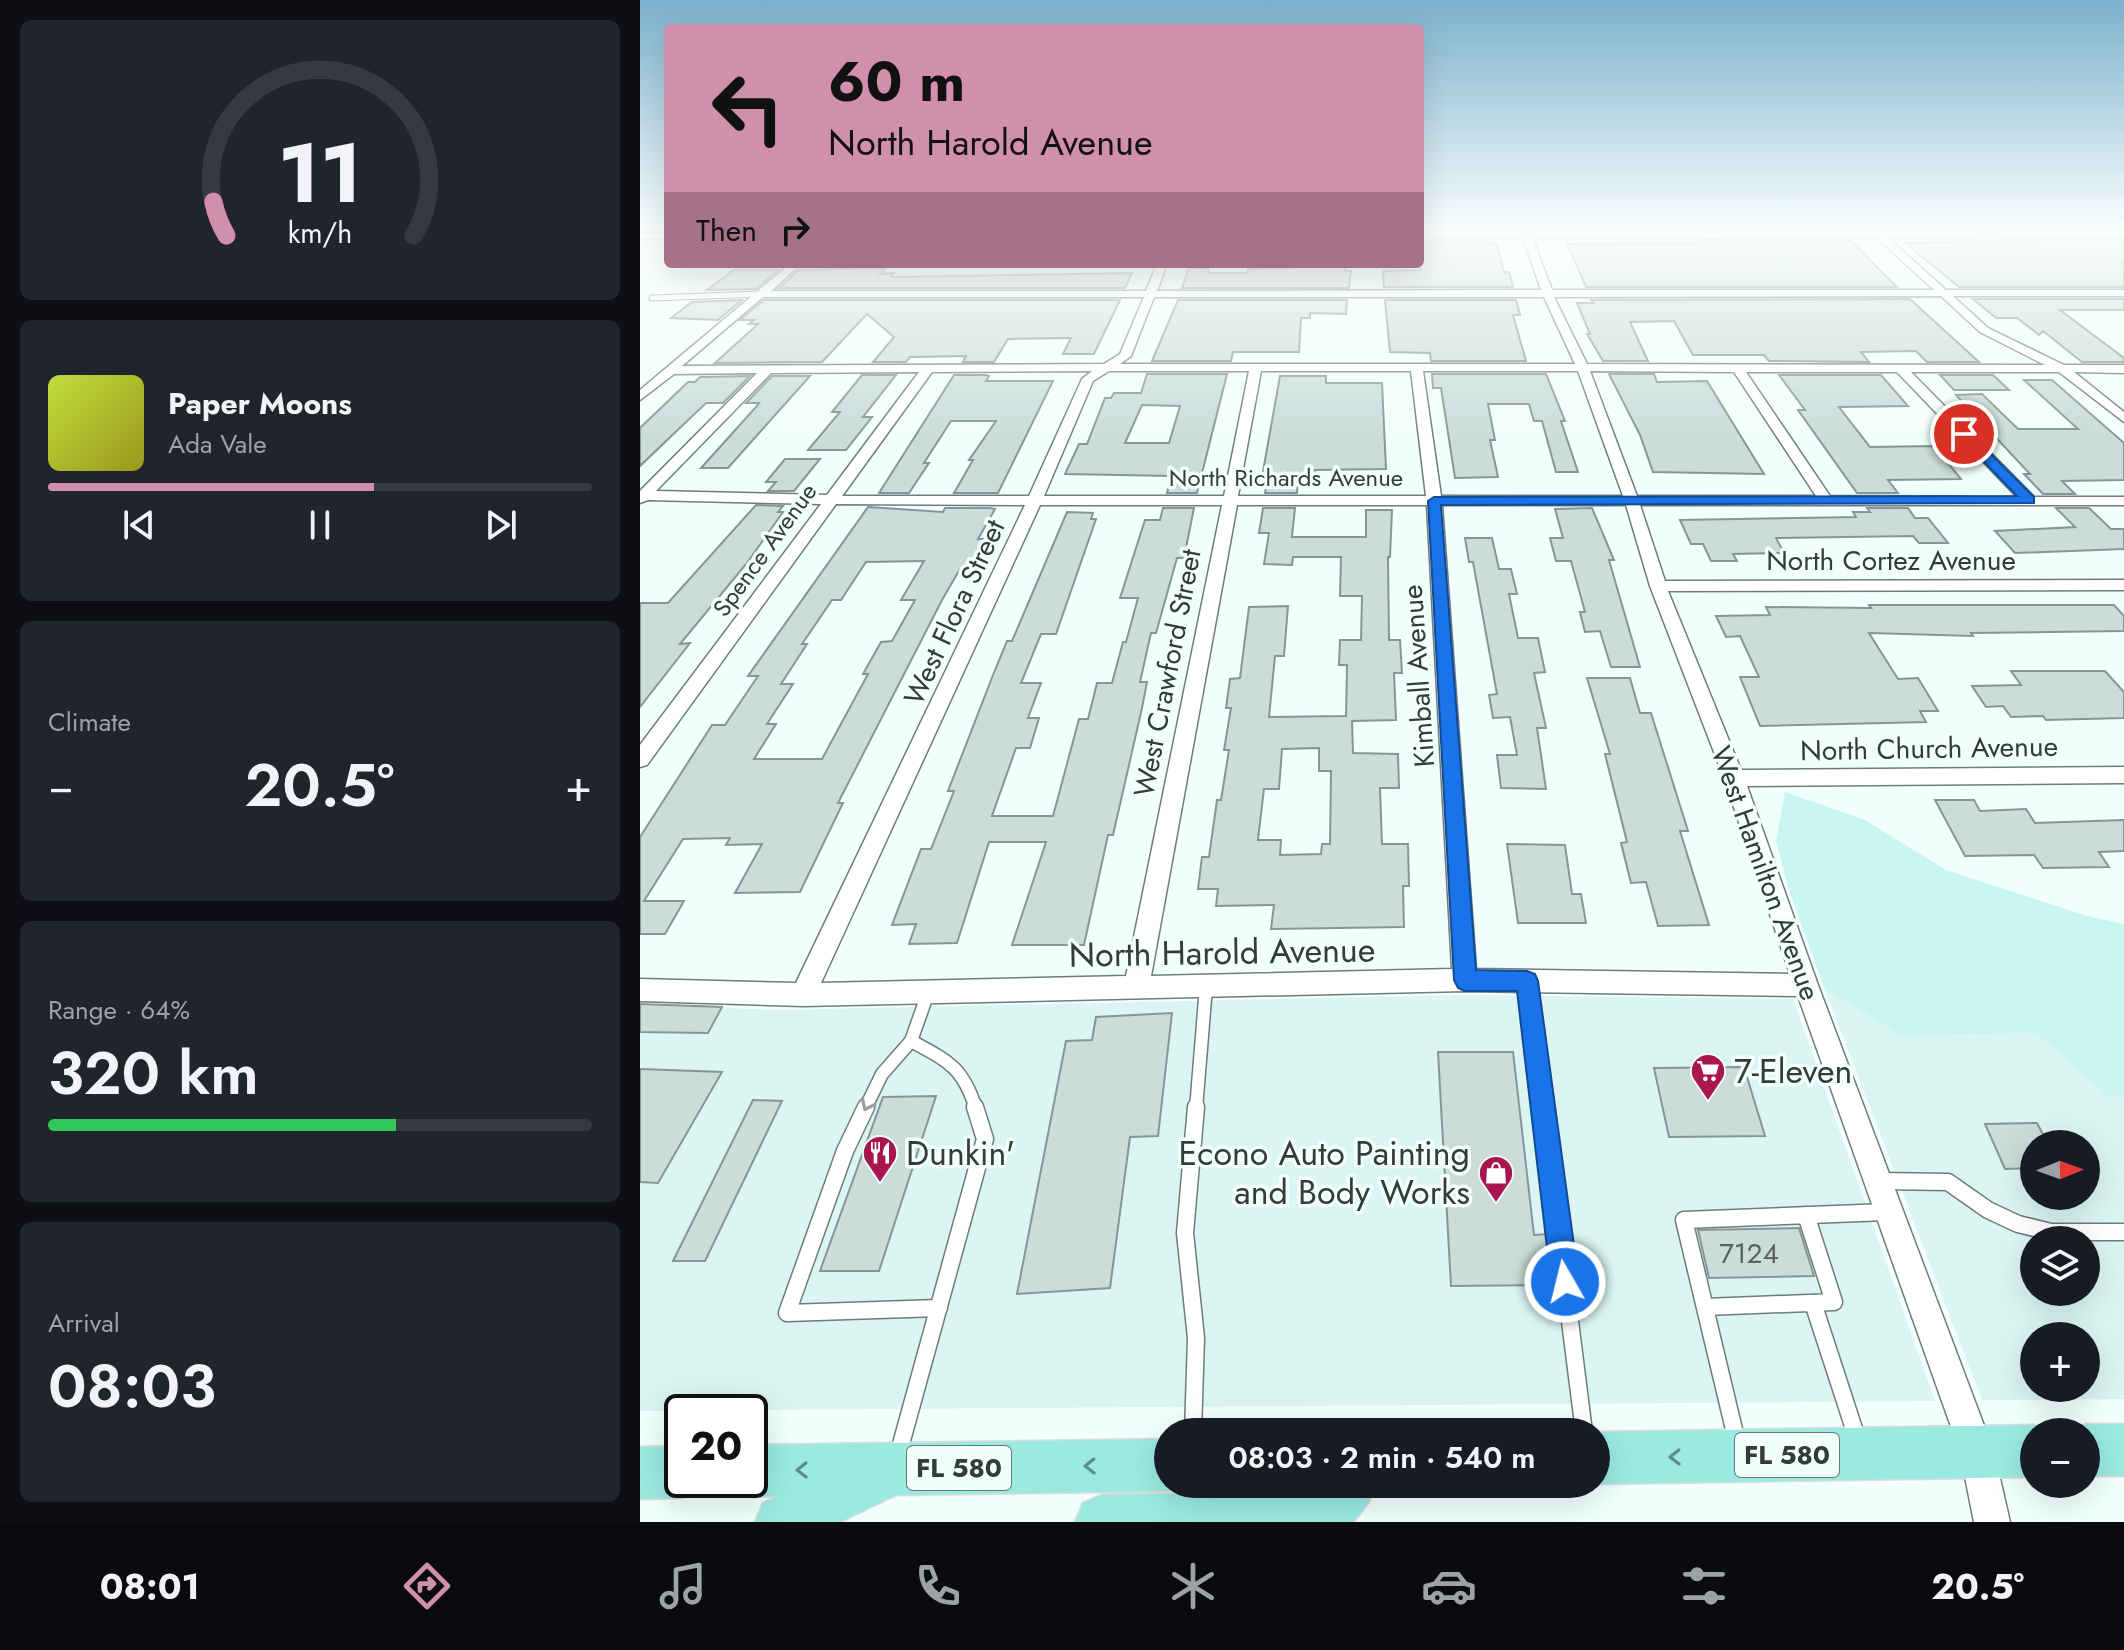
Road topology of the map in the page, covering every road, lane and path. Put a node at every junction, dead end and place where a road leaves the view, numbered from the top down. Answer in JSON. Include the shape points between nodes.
{"nodes":[{"id":1,"x":754,"y":299,"type":"edge"},
{"id":2,"x":1147,"y":299,"type":"edge"},
{"id":3,"x":1550,"y":299,"type":"edge"},
{"id":4,"x":1950,"y":299,"type":"edge"},
{"id":5,"x":1256,"y":367,"type":"junction"},
{"id":6,"x":1582,"y":367,"type":"junction"},
{"id":7,"x":1107,"y":368,"type":"junction"},
{"id":8,"x":1900,"y":368,"type":"junction"},
{"id":9,"x":928,"y":369,"type":"junction"},
{"id":10,"x":1417,"y":369,"type":"junction"},
{"id":11,"x":1738,"y":369,"type":"junction"},
{"id":12,"x":2062,"y":369,"type":"junction"},
{"id":13,"x":2124,"y":369,"type":"edge"},
{"id":14,"x":670,"y":370,"type":"junction"},
{"id":15,"x":767,"y":370,"type":"junction"},
{"id":16,"x":640,"y":396,"type":"edge"},
{"id":17,"x":2124,"y":418,"type":"edge"},
{"id":18,"x":642,"y":496,"type":"edge"},
{"id":19,"x":1035,"y":499,"type":"junction"},
{"id":20,"x":1228,"y":499,"type":"junction"},
{"id":21,"x":832,"y":500,"type":"junction"},
{"id":22,"x":2029,"y":500,"type":"junction"},
{"id":23,"x":1434,"y":501,"type":"junction"},
{"id":24,"x":1826,"y":501,"type":"junction"},
{"id":25,"x":2124,"y":501,"type":"edge"},
{"id":26,"x":1632,"y":502,"type":"junction"},
{"id":27,"x":2124,"y":585,"type":"edge"},
{"id":28,"x":1658,"y":586,"type":"junction"},
{"id":29,"x":640,"y":760,"type":"edge"},
{"id":30,"x":2124,"y":775,"type":"edge"},
{"id":31,"x":1734,"y":778,"type":"junction"},
{"id":32,"x":1465,"y":980,"type":"junction"},
{"id":33,"x":1527,"y":981,"type":"junction"},
{"id":34,"x":1806,"y":985,"type":"junction"},
{"id":35,"x":1206,"y":987,"type":"junction"},
{"id":36,"x":1136,"y":989,"type":"junction"},
{"id":37,"x":640,"y":990,"type":"edge"},
{"id":38,"x":928,"y":993,"type":"junction"},
{"id":39,"x":803,"y":995,"type":"junction"},
{"id":40,"x":911,"y":1041,"type":"junction"},
{"id":41,"x":1878,"y":1181,"type":"junction"},
{"id":42,"x":1889,"y":1212,"type":"junction"},
{"id":43,"x":1806,"y":1215,"type":"junction"},
{"id":44,"x":2124,"y":1232,"type":"edge"},
{"id":45,"x":1813,"y":1303,"type":"junction"},
{"id":46,"x":1705,"y":1307,"type":"junction"},
{"id":47,"x":939,"y":1308,"type":"junction"},
{"id":48,"x":1193,"y":1418,"type":"edge"},
{"id":49,"x":1582,"y":1418,"type":"edge"},
{"id":50,"x":2100,"y":1450,"type":"edge"},
{"id":51,"x":2124,"y":1450,"type":"edge"},
{"id":52,"x":2020,"y":1451,"type":"edge"},
{"id":53,"x":1977,"y":1452,"type":"junction"},
{"id":54,"x":1862,"y":1454,"type":"junction"},
{"id":55,"x":1740,"y":1456,"type":"junction"},
{"id":56,"x":1610,"y":1458,"type":"edge"},
{"id":57,"x":1154,"y":1465,"type":"edge"},
{"id":58,"x":895,"y":1469,"type":"junction"},
{"id":59,"x":768,"y":1471,"type":"edge"},
{"id":60,"x":664,"y":1472,"type":"edge"},
{"id":61,"x":640,"y":1473,"type":"edge"},
{"id":62,"x":1339,"y":1498,"type":"edge"},
{"id":63,"x":782,"y":1522,"type":"edge"},
{"id":64,"x":1102,"y":1522,"type":"edge"},
{"id":65,"x":1992,"y":1522,"type":"edge"}],
"edges":[{"from":1,"to":14,"type":"street"},
{"from":2,"to":7,"type":"street","name":"West Flora Street","via":[[1125,356]]},
{"from":3,"to":6,"type":"street","name":"West Hamilton Avenue"},
{"from":4,"to":12,"type":"street","via":[[1984,330]]},
{"from":5,"to":7,"type":"street"},
{"from":5,"to":10,"type":"street"},
{"from":5,"to":20,"type":"street","name":"West Crawford Street"},
{"from":6,"to":10,"type":"street"},
{"from":6,"to":11,"type":"street"},
{"from":6,"to":26,"type":"street","name":"West Hamilton Avenue"},
{"from":7,"to":9,"type":"street"},
{"from":7,"to":19,"type":"street","name":"West Flora Street","via":[[1088,379]]},
{"from":8,"to":11,"type":"street"},
{"from":8,"to":12,"type":"street"},
{"from":8,"to":22,"type":"street"},
{"from":9,"to":15,"type":"street"},
{"from":9,"to":21,"type":"street","name":"Spence Avenue"},
{"from":10,"to":23,"type":"street","name":"Kimball Avenue"},
{"from":11,"to":24,"type":"street"},
{"from":12,"to":13,"type":"street"},
{"from":12,"to":17,"type":"street"},
{"from":14,"to":15,"type":"street"},
{"from":14,"to":16,"type":"street"},
{"from":15,"to":18,"type":"street"},
{"from":18,"to":21,"type":"street","name":"North Richards Avenue"},
{"from":19,"to":20,"type":"street","name":"North Richards Avenue"},
{"from":19,"to":21,"type":"street","name":"North Richards Avenue"},
{"from":19,"to":39,"type":"street","name":"West Flora Street"},
{"from":20,"to":23,"type":"street","name":"North Richards Avenue"},
{"from":20,"to":36,"type":"street","name":"West Crawford Street"},
{"from":21,"to":29,"type":"street","name":"Spence Avenue"},
{"from":22,"to":24,"type":"street","name":"North Richards Avenue"},
{"from":22,"to":25,"type":"street","name":"North Richards Avenue"},
{"from":23,"to":26,"type":"street","name":"North Richards Avenue"},
{"from":23,"to":32,"type":"street","name":"Kimball Avenue"},
{"from":24,"to":26,"type":"street","name":"North Richards Avenue"},
{"from":26,"to":28,"type":"street","name":"West Hamilton Avenue"},
{"from":27,"to":28,"type":"street","name":"North Cortez Avenue"},
{"from":28,"to":31,"type":"street","name":"West Hamilton Avenue"},
{"from":30,"to":31,"type":"street","name":"North Church Avenue"},
{"from":31,"to":34,"type":"street","name":"West Hamilton Avenue"},
{"from":32,"to":33,"type":"street","name":"North Harold Avenue"},
{"from":32,"to":35,"type":"street","name":"North Harold Avenue"},
{"from":33,"to":34,"type":"street","name":"North Harold Avenue"},
{"from":33,"to":49,"type":"lane"},
{"from":34,"to":41,"type":"street","name":"West Hamilton Avenue"},
{"from":35,"to":36,"type":"street","name":"North Harold Avenue"},
{"from":35,"to":48,"type":"lane","via":[[1185,1233],[1196,1338]]},
{"from":36,"to":38,"type":"street","name":"North Harold Avenue"},
{"from":37,"to":39,"type":"street","name":"North Harold Avenue"},
{"from":38,"to":39,"type":"street","name":"North Harold Avenue"},
{"from":38,"to":40,"type":"lane"},
{"from":40,"to":47,"type":"lane","via":[[949,1061],[967,1081],[985,1139]]},
{"from":40,"to":47,"type":"lane","one_way":true,"via":[[882,1074],[845,1151],[787,1313]]},
{"from":41,"to":42,"type":"street","name":"West Hamilton Avenue"},
{"from":41,"to":44,"type":"lane","via":[[1948,1182],[1988,1210],[2051,1232]]},
{"from":42,"to":43,"type":"lane"},
{"from":42,"to":53,"type":"street","name":"West Hamilton Avenue"},
{"from":43,"to":45,"type":"lane","via":[[1834,1302]]},
{"from":43,"to":46,"type":"lane","via":[[1684,1220]]},
{"from":45,"to":46,"type":"lane"},
{"from":45,"to":54,"type":"lane"},
{"from":46,"to":55,"type":"lane"},
{"from":47,"to":58,"type":"lane"},
{"from":50,"to":51,"type":"main road"},
{"from":52,"to":53,"type":"main road","number":"FL 580"},
{"from":53,"to":54,"type":"main road","number":"FL 580"},
{"from":53,"to":65,"type":"street","name":"West Hamilton Avenue"},
{"from":54,"to":55,"type":"main road","number":"FL 580"},
{"from":55,"to":56,"type":"main road","number":"FL 580","one_way":true},
{"from":57,"to":58,"type":"main road","number":"FL 580","one_way":true},
{"from":58,"to":59,"type":"main road","number":"FL 580","one_way":true},
{"from":58,"to":63,"type":"main road"},
{"from":60,"to":61,"type":"main road"},
{"from":62,"to":64,"type":"main road","via":[[1322,1517]]}]}
